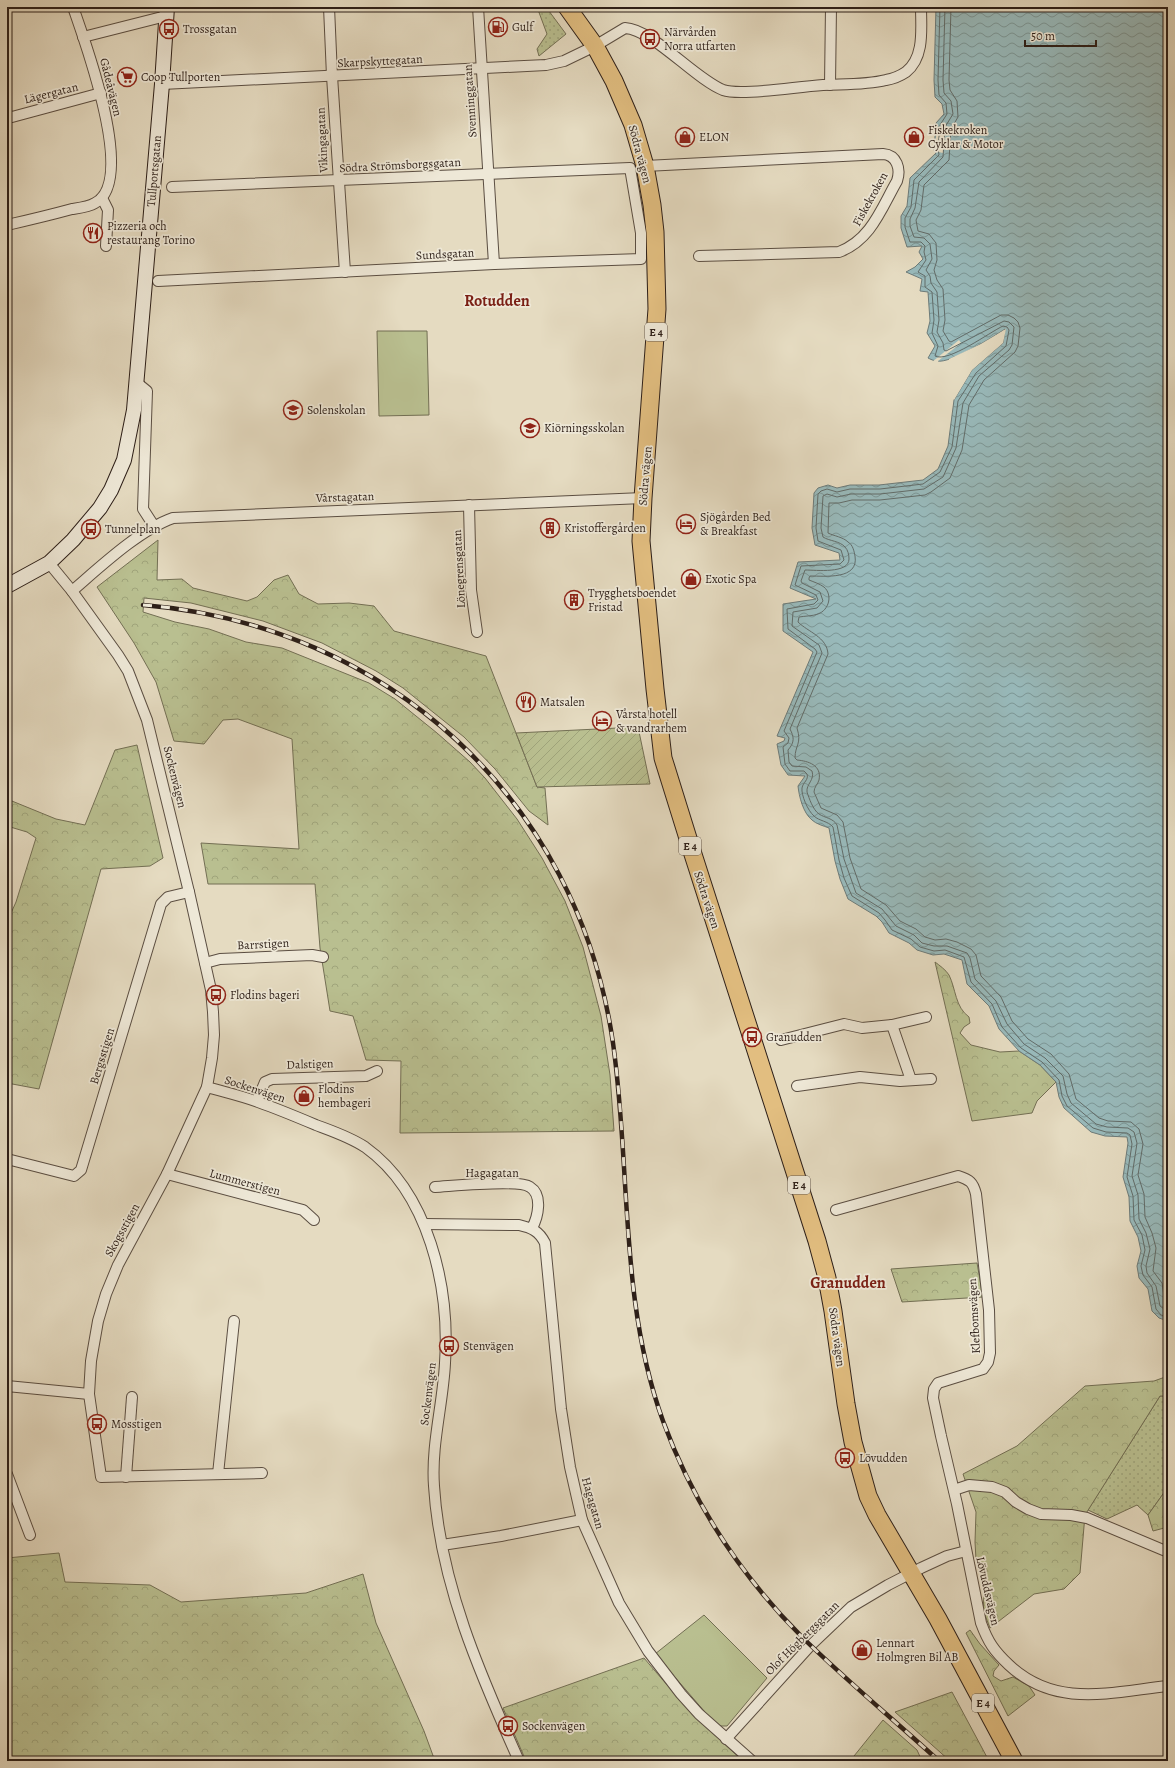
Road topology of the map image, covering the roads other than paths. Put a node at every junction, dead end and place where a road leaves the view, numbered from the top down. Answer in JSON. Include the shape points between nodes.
{"nodes":[{"id":1,"x":74,"y":7,"type":"edge"},
{"id":2,"x":329,"y":7,"type":"edge"},
{"id":3,"x":478,"y":7,"type":"edge"},
{"id":4,"x":567,"y":7,"type":"edge"},
{"id":5,"x":831,"y":7,"type":"edge"},
{"id":6,"x":921,"y":7,"type":"edge"},
{"id":7,"x":166,"y":11,"type":"edge"},
{"id":8,"x":83,"y":37,"type":"junction"},
{"id":9,"x":596,"y":46,"type":"junction"},
{"id":10,"x":480,"y":69,"type":"junction"},
{"id":11,"x":332,"y":76,"type":"junction"},
{"id":12,"x":162,"y":84,"type":"junction"},
{"id":13,"x":830,"y":85,"type":"junction"},
{"id":14,"x":101,"y":93,"type":"junction"},
{"id":15,"x":7,"y":116,"type":"edge"},
{"id":16,"x":638,"y":167,"type":"junction"},
{"id":17,"x":489,"y":174,"type":"junction"},
{"id":18,"x":338,"y":180,"type":"junction"},
{"id":19,"x":172,"y":187,"type":"dead end"},
{"id":20,"x":102,"y":198,"type":"junction"},
{"id":21,"x":7,"y":225,"type":"edge"},
{"id":22,"x":106,"y":246,"type":"dead end"},
{"id":23,"x":699,"y":256,"type":"dead end"},
{"id":24,"x":494,"y":264,"type":"junction"},
{"id":25,"x":344,"y":272,"type":"junction"},
{"id":26,"x":158,"y":281,"type":"dead end"},
{"id":27,"x":136,"y":382,"type":"junction"},
{"id":28,"x":643,"y":498,"type":"junction"},
{"id":29,"x":469,"y":505,"type":"junction"},
{"id":30,"x":154,"y":526,"type":"junction"},
{"id":31,"x":49,"y":563,"type":"junction"},
{"id":32,"x":7,"y":586,"type":"edge"},
{"id":33,"x":72,"y":590,"type":"junction"},
{"id":34,"x":477,"y":632,"type":"dead end"},
{"id":35,"x":189,"y":892,"type":"junction"},
{"id":36,"x":323,"y":956,"type":"dead end"},
{"id":37,"x":205,"y":963,"type":"junction"},
{"id":38,"x":926,"y":1016,"type":"dead end"},
{"id":39,"x":892,"y":1026,"type":"junction"},
{"id":40,"x":781,"y":1040,"type":"dead end"},
{"id":41,"x":376,"y":1071,"type":"dead end"},
{"id":42,"x":931,"y":1078,"type":"dead end"},
{"id":43,"x":911,"y":1080,"type":"junction"},
{"id":44,"x":797,"y":1086,"type":"dead end"},
{"id":45,"x":206,"y":1087,"type":"junction"},
{"id":46,"x":257,"y":1101,"type":"junction"},
{"id":47,"x":7,"y":1159,"type":"edge"},
{"id":48,"x":167,"y":1174,"type":"junction"},
{"id":49,"x":435,"y":1187,"type":"dead end"},
{"id":50,"x":836,"y":1210,"type":"dead end"},
{"id":51,"x":314,"y":1220,"type":"dead end"},
{"id":52,"x":424,"y":1224,"type":"junction"},
{"id":53,"x":532,"y":1228,"type":"junction"},
{"id":54,"x":234,"y":1321,"type":"dead end"},
{"id":55,"x":7,"y":1386,"type":"edge"},
{"id":56,"x":89,"y":1394,"type":"junction"},
{"id":57,"x":132,"y":1397,"type":"dead end"},
{"id":58,"x":262,"y":1473,"type":"dead end"},
{"id":59,"x":7,"y":1474,"type":"edge"},
{"id":60,"x":218,"y":1474,"type":"junction"},
{"id":61,"x":126,"y":1477,"type":"junction"},
{"id":62,"x":954,"y":1490,"type":"junction"},
{"id":63,"x":582,"y":1520,"type":"junction"},
{"id":64,"x":30,"y":1535,"type":"dead end"},
{"id":65,"x":442,"y":1545,"type":"junction"},
{"id":66,"x":966,"y":1551,"type":"junction"},
{"id":67,"x":1168,"y":1552,"type":"edge"},
{"id":68,"x":911,"y":1573,"type":"junction"},
{"id":69,"x":1168,"y":1686,"type":"edge"},
{"id":70,"x":726,"y":1739,"type":"junction"},
{"id":71,"x":520,"y":1761,"type":"edge"},
{"id":72,"x":752,"y":1761,"type":"edge"},
{"id":73,"x":1014,"y":1761,"type":"edge"}],
"edges":[{"from":1,"to":8,"type":"street","name":"Gådeåvägen"},
{"from":2,"to":11,"type":"street","name":"Vikingagatan"},
{"from":3,"to":10,"type":"street","name":"Svenninggatan"},
{"from":4,"to":9,"type":"highway","name":"Södra vägen","number":"E 4"},
{"from":5,"to":13,"type":"street"},
{"from":6,"to":13,"type":"street","name":"Skarpskyttegatan","via":[[920,48],[913,64],[906,72],[886,80]]},
{"from":7,"to":8,"type":"street"},
{"from":7,"to":12,"type":"main road","name":"Tullportsgatan"},
{"from":8,"to":14,"type":"street","name":"Gådeåvägen"},
{"from":9,"to":10,"type":"street","name":"Skarpskyttegatan","via":[[564,61],[546,65]]},
{"from":9,"to":13,"type":"street","name":"Skarpskyttegatan","via":[[621,29],[630,28],[648,38],[712,85],[726,91],[760,92]]},
{"from":9,"to":16,"type":"highway","name":"Södra vägen","number":"E 4","via":[[633,125]]},
{"from":10,"to":11,"type":"street","name":"Skarpskyttegatan"},
{"from":10,"to":17,"type":"street","name":"Svenninggatan"},
{"from":11,"to":12,"type":"street","name":"Skarpskyttegatan"},
{"from":11,"to":18,"type":"street","name":"Vikingagatan"},
{"from":12,"to":27,"type":"main road","name":"Tullportsgatan"},
{"from":14,"to":15,"type":"street","name":"Lägergatan"},
{"from":14,"to":20,"type":"street","name":"Gådeåvägen","via":[[112,156],[110,181]]},
{"from":16,"to":17,"type":"street","name":"Södra Strömsborgsgatan"},
{"from":16,"to":23,"type":"street","name":"Fiskekroken","via":[[883,154],[892,157],[896,162],[899,172],[897,181],[868,232],[849,248],[839,252]]},
{"from":16,"to":24,"type":"street","name":"Sundsgatan","via":[[641,259]]},
{"from":16,"to":28,"type":"highway","name":"Södra vägen","number":"E 4","via":[[655,232],[658,282]]},
{"from":17,"to":18,"type":"street","name":"Södra Strömsborgsgatan"},
{"from":17,"to":24,"type":"street","name":"Svenninggatan"},
{"from":18,"to":19,"type":"street","name":"Södra Strömsborgsgatan"},
{"from":18,"to":25,"type":"street","name":"Vikingagatan"},
{"from":20,"to":21,"type":"street","via":[[95,204]]},
{"from":20,"to":22,"type":"street","via":[[108,210]]},
{"from":24,"to":25,"type":"street","name":"Sundsgatan"},
{"from":25,"to":26,"type":"street","name":"Sundsgatan"},
{"from":27,"to":30,"type":"street","via":[[147,391],[143,509]]},
{"from":27,"to":31,"type":"main road","name":"Tullportsgatan","via":[[134,410],[124,460],[106,498],[73,540]]},
{"from":28,"to":29,"type":"street","name":"Vårstagatan"},
{"from":28,"to":68,"type":"highway","name":"Södra vägen","number":"E 4","via":[[642,550],[663,758],[817,1241],[833,1311],[853,1442],[868,1496]]},
{"from":29,"to":30,"type":"street","name":"Vårstagatan","via":[[173,518]]},
{"from":29,"to":34,"type":"street","name":"Lönegrensgatan","via":[[471,590]]},
{"from":30,"to":33,"type":"street","name":"Vårstagatan"},
{"from":31,"to":32,"type":"main road","name":"Tullportsgatan"},
{"from":31,"to":33,"type":"street","name":"Sockenvägen"},
{"from":33,"to":35,"type":"street","name":"Sockenvägen","via":[[118,655],[137,692],[147,720]]},
{"from":35,"to":37,"type":"street","name":"Sockenvägen"},
{"from":35,"to":47,"type":"street","name":"Bergsstigen","via":[[168,897],[161,904],[81,1170],[74,1176]]},
{"from":36,"to":37,"type":"street","name":"Barrstigen","via":[[220,959]]},
{"from":37,"to":45,"type":"street","name":"Sockenvägen","via":[[211,990],[214,1035]]},
{"from":38,"to":39,"type":"street"},
{"from":39,"to":40,"type":"street","via":[[862,1028],[844,1024]]},
{"from":39,"to":43,"type":"street"},
{"from":41,"to":46,"type":"street","name":"Dalstigen","via":[[366,1076],[272,1078],[265,1082]]},
{"from":42,"to":43,"type":"street"},
{"from":43,"to":44,"type":"street","via":[[860,1077]]},
{"from":45,"to":46,"type":"street","name":"Sockenvägen"},
{"from":45,"to":48,"type":"street","name":"Skogsstigen"},
{"from":46,"to":52,"type":"street","name":"Sockenvägen","via":[[347,1137],[363,1146],[383,1162],[407,1190]]},
{"from":48,"to":51,"type":"street","name":"Lummerstigen","via":[[303,1210]]},
{"from":48,"to":56,"type":"street","name":"Skogsstigen","via":[[118,1265],[106,1294],[95,1336]]},
{"from":49,"to":53,"type":"street","name":"Hagagatan","via":[[489,1184],[529,1186],[537,1199],[536,1220]]},
{"from":50,"to":62,"type":"street","name":"Klefbomsvägen","via":[[958,1176],[973,1184],[988,1310],[990,1353],[983,1369],[945,1380],[938,1383],[934,1389],[933,1398],[940,1436]]},
{"from":52,"to":53,"type":"street","via":[[519,1225]]},
{"from":52,"to":65,"type":"street","name":"Sockenvägen","via":[[437,1268],[444,1309],[445,1364],[434,1455],[434,1485]]},
{"from":53,"to":63,"type":"street","name":"Hagagatan","via":[[540,1234],[545,1243],[565,1438]]},
{"from":54,"to":60,"type":"street"},
{"from":55,"to":56,"type":"street"},
{"from":56,"to":61,"type":"street","via":[[101,1477]]},
{"from":57,"to":61,"type":"street"},
{"from":58,"to":60,"type":"street"},
{"from":59,"to":64,"type":"street"},
{"from":60,"to":61,"type":"street"},
{"from":62,"to":66,"type":"street","name":"Klefbomsvägen"},
{"from":62,"to":67,"type":"street","via":[[969,1485],[992,1487],[1041,1514],[1087,1518]]},
{"from":63,"to":65,"type":"street","via":[[539,1530]]},
{"from":63,"to":70,"type":"street","name":"Hagagatan","via":[[619,1603],[644,1644],[681,1694]]},
{"from":65,"to":71,"type":"street","name":"Sockenvägen","via":[[470,1646]]},
{"from":66,"to":68,"type":"street","name":"Lövuddsvägen","via":[[947,1556]]},
{"from":66,"to":69,"type":"street","name":"Lövuddsvägen","via":[[987,1640],[1001,1658],[1021,1676],[1060,1693],[1077,1694]]},
{"from":68,"to":70,"type":"street","name":"Olof Högbergsgatan","via":[[872,1594],[838,1618]]},
{"from":68,"to":73,"type":"highway","name":"Södra vägen","number":"E 4"},
{"from":70,"to":72,"type":"street","name":"Hagagatan"}]}
